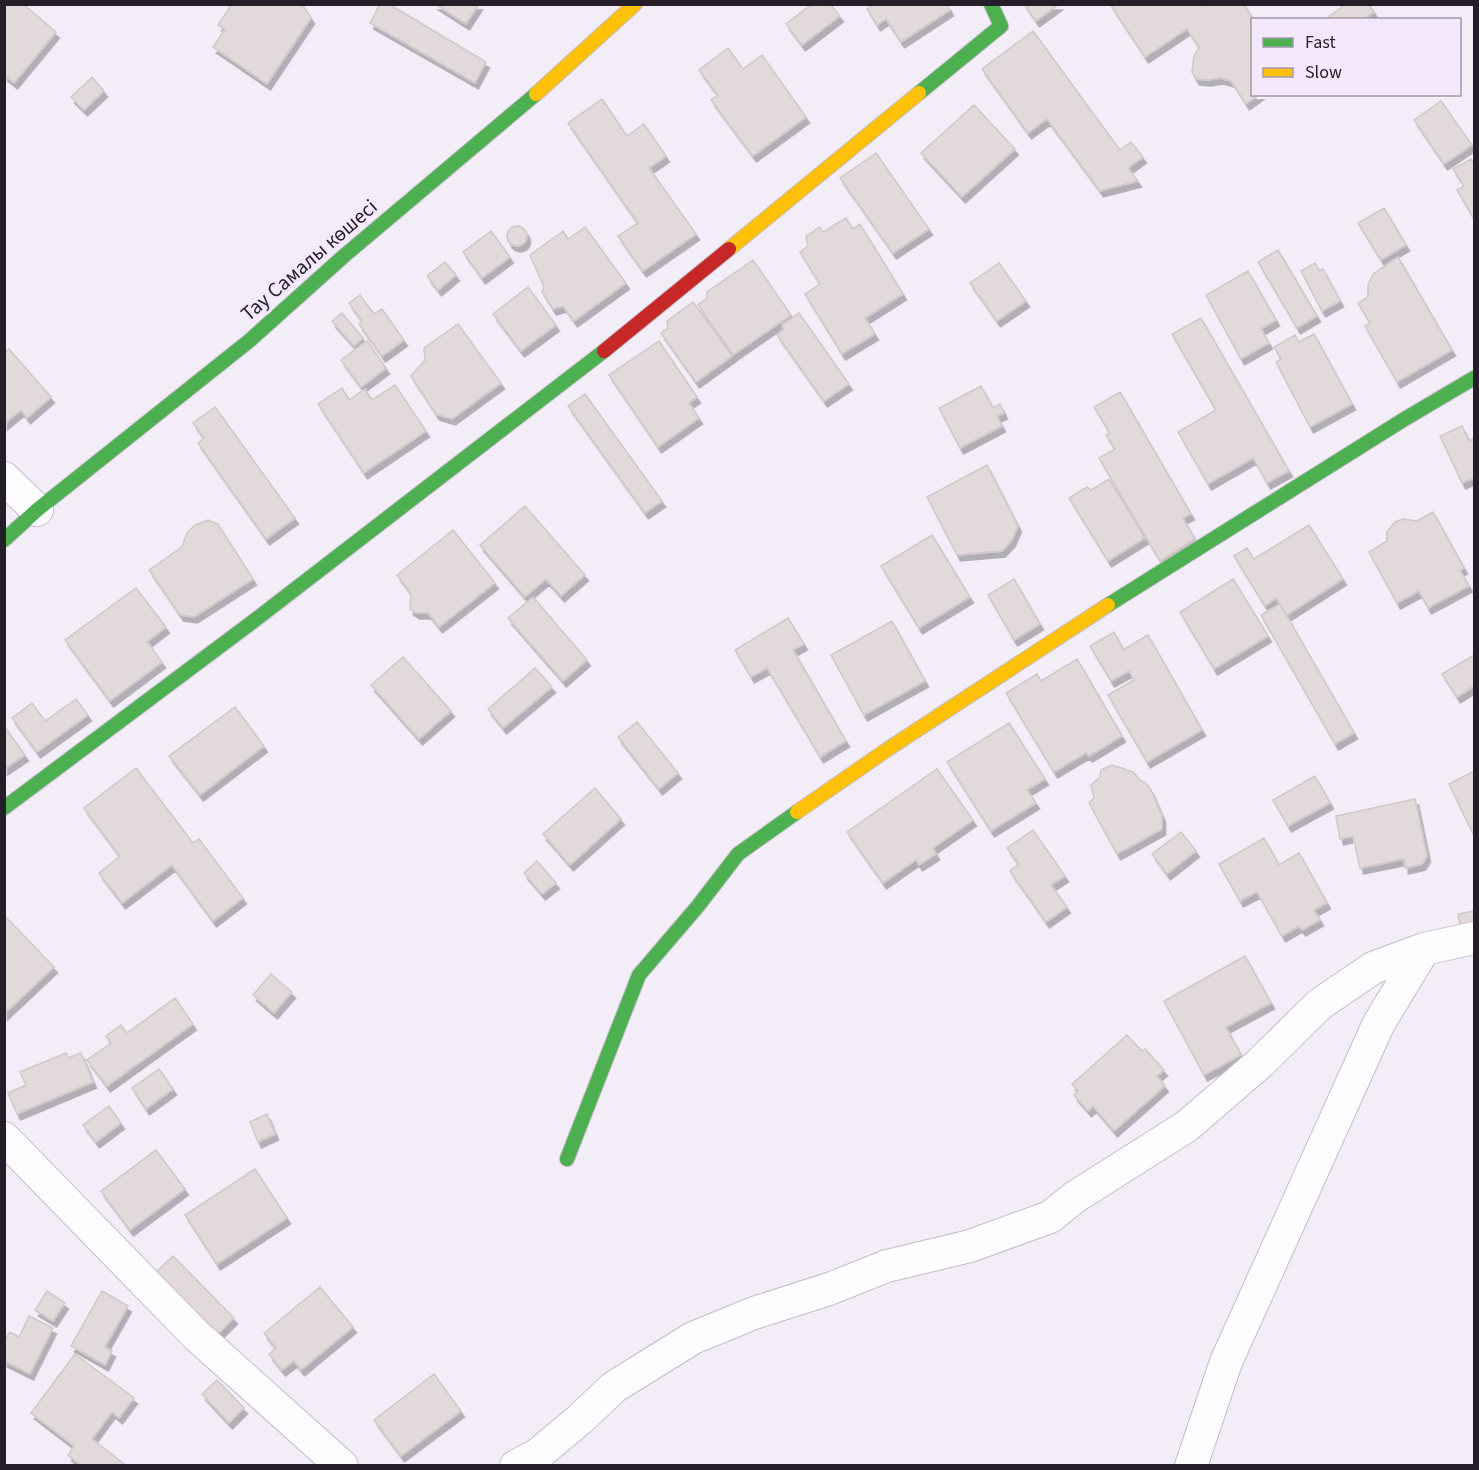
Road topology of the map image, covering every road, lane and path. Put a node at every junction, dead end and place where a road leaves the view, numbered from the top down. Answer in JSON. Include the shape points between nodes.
{"nodes":[{"id":1,"x":635,"y":4,"type":"edge"},
{"id":2,"x":991,"y":4,"type":"edge"},
{"id":3,"x":1474,"y":378,"type":"edge"},
{"id":4,"x":4,"y":478,"type":"edge"},
{"id":5,"x":38,"y":510,"type":"junction"},
{"id":6,"x":4,"y":540,"type":"edge"},
{"id":7,"x":4,"y":807,"type":"edge"},
{"id":8,"x":1474,"y":938,"type":"edge"},
{"id":9,"x":1424,"y":949,"type":"junction"},
{"id":10,"x":4,"y":1138,"type":"edge"},
{"id":11,"x":567,"y":1159,"type":"dead end"},
{"id":12,"x":342,"y":1466,"type":"edge"},
{"id":13,"x":516,"y":1466,"type":"edge"},
{"id":14,"x":1191,"y":1466,"type":"edge"}],
"edges":[{"from":1,"to":5,"type":"street","name":"Тау Самалы көшесі","via":[[249,341]]},
{"from":2,"to":7,"type":"street","via":[[1001,26],[600,354],[255,620]]},
{"from":3,"to":11,"type":"street","via":[[1107,606],[888,749],[738,854],[639,975]]},
{"from":4,"to":5,"type":"street"},
{"from":5,"to":6,"type":"street","name":"Тау Самалы көшесі"},
{"from":8,"to":9,"type":"street"},
{"from":9,"to":13,"type":"street","via":[[1373,968],[1320,1004],[1187,1126],[1050,1217],[970,1246],[887,1266],[754,1312],[693,1338],[614,1387],[537,1455]]},
{"from":9,"to":14,"type":"street","via":[[1374,1034],[1226,1362]]},
{"from":10,"to":12,"type":"street","via":[[196,1335]]}]}
